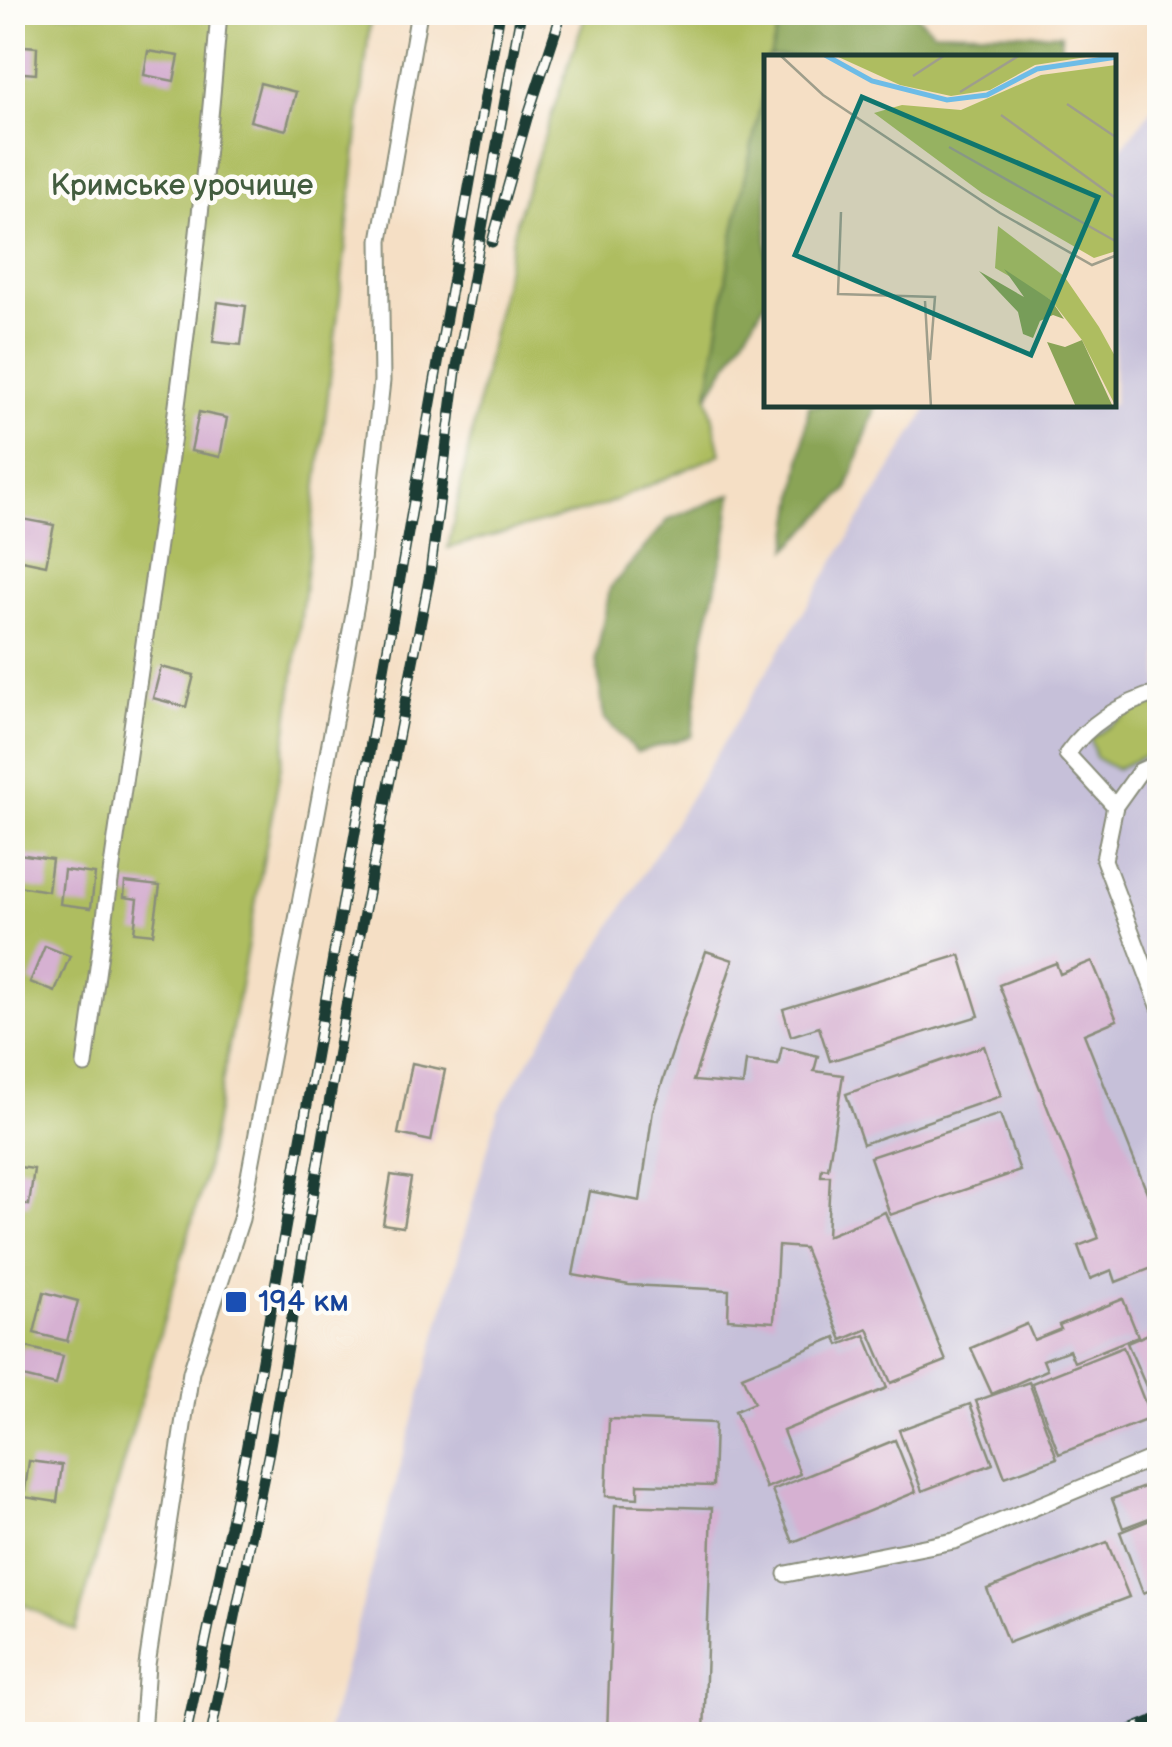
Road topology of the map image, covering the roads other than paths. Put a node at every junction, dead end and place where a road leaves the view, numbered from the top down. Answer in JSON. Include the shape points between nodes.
{"nodes":[{"id":1,"x":218,"y":12,"type":"edge"},
{"id":2,"x":419,"y":12,"type":"edge"},
{"id":3,"x":1160,"y":692,"type":"edge"},
{"id":4,"x":1160,"y":762,"type":"edge"},
{"id":5,"x":1115,"y":806,"type":"junction"},
{"id":6,"x":1160,"y":1008,"type":"edge"},
{"id":7,"x":85,"y":1065,"type":"dead end"},
{"id":8,"x":1160,"y":1455,"type":"edge"},
{"id":9,"x":786,"y":1574,"type":"dead end"},
{"id":10,"x":142,"y":1734,"type":"edge"}],
"edges":[{"from":1,"to":7,"type":"lane","via":[[166,508]]},
{"from":2,"to":10,"type":"lane","via":[[380,240],[382,380],[362,571],[241,1219],[191,1372]]},
{"from":3,"to":5,"type":"lane","via":[[1134,699],[1082,732],[1067,754]]},
{"from":4,"to":5,"type":"lane","via":[[1140,771]]},
{"from":5,"to":6,"type":"lane","via":[[1104,860]]},
{"from":8,"to":9,"type":"lane","via":[[954,1540]]}]}
